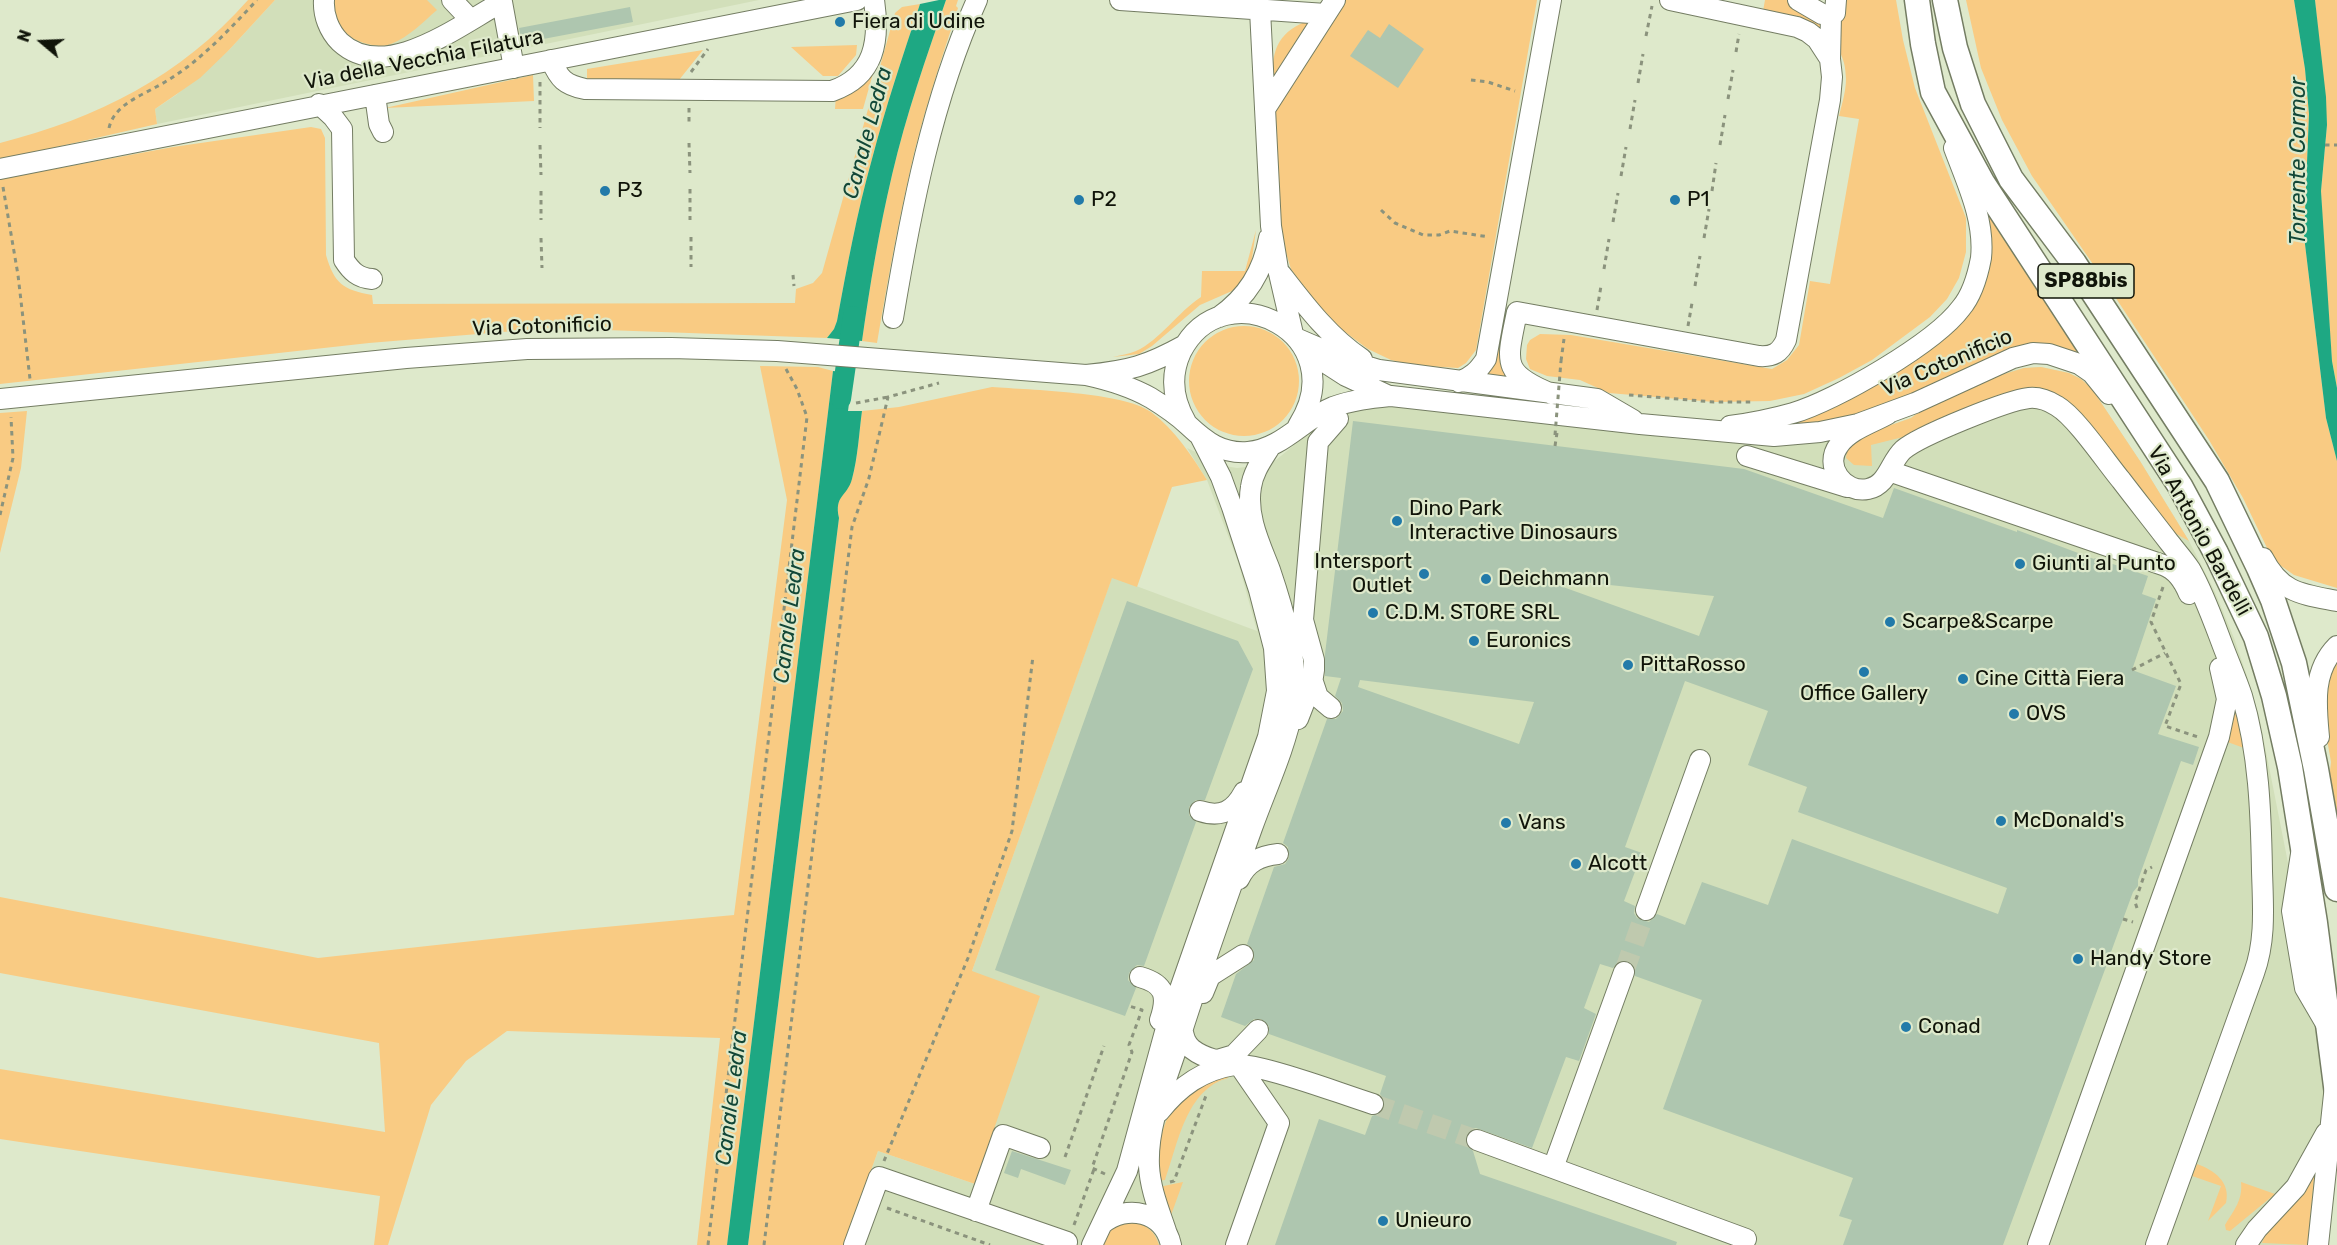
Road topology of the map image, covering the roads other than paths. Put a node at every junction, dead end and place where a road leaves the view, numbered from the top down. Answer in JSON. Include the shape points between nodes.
{"nodes":[{"id":1,"x":324,"y":0,"type":"edge"},
{"id":2,"x":452,"y":0,"type":"edge"},
{"id":3,"x":857,"y":0,"type":"edge"},
{"id":4,"x":874,"y":0,"type":"edge"},
{"id":5,"x":977,"y":0,"type":"edge"},
{"id":6,"x":1120,"y":0,"type":"edge"},
{"id":7,"x":1551,"y":0,"type":"edge"},
{"id":8,"x":1797,"y":0,"type":"edge"},
{"id":9,"x":1917,"y":0,"type":"edge"},
{"id":10,"x":1945,"y":0,"type":"edge"},
{"id":11,"x":502,"y":1,"type":"edge"},
{"id":12,"x":1661,"y":3,"type":"edge"},
{"id":13,"x":1330,"y":7,"type":"edge"},
{"id":14,"x":1834,"y":8,"type":"edge"},
{"id":15,"x":1260,"y":10,"type":"junction"},
{"id":16,"x":470,"y":19,"type":"junction"},
{"id":17,"x":1830,"y":59,"type":"junction"},
{"id":18,"x":545,"y":61,"type":"junction"},
{"id":19,"x":514,"y":68,"type":"junction"},
{"id":20,"x":1933,"y":92,"type":"junction"},
{"id":21,"x":375,"y":95,"type":"junction"},
{"id":22,"x":319,"y":104,"type":"junction"},
{"id":23,"x":1265,"y":108,"type":"junction"},
{"id":24,"x":383,"y":132,"type":"dead end"},
{"id":25,"x":0,"y":169,"type":"edge"},
{"id":26,"x":1271,"y":226,"type":"junction"},
{"id":27,"x":1278,"y":269,"type":"junction"},
{"id":28,"x":372,"y":279,"type":"dead end"},
{"id":29,"x":1496,"y":309,"type":"junction"},
{"id":30,"x":1517,"y":312,"type":"junction"},
{"id":31,"x":893,"y":318,"type":"dead end"},
{"id":32,"x":1219,"y":318,"type":"junction"},
{"id":33,"x":1298,"y":340,"type":"junction"},
{"id":34,"x":1185,"y":345,"type":"junction"},
{"id":35,"x":1379,"y":370,"type":"junction"},
{"id":36,"x":1086,"y":375,"type":"junction"},
{"id":37,"x":1459,"y":382,"type":"junction"},
{"id":38,"x":1552,"y":394,"type":"junction"},
{"id":39,"x":1391,"y":396,"type":"junction"},
{"id":40,"x":0,"y":399,"type":"edge"},
{"id":41,"x":1888,"y":414,"type":"junction"},
{"id":42,"x":1338,"y":419,"type":"dead end"},
{"id":43,"x":1640,"y":424,"type":"junction"},
{"id":44,"x":1712,"y":430,"type":"junction"},
{"id":45,"x":1194,"y":431,"type":"junction"},
{"id":46,"x":1288,"y":436,"type":"junction"},
{"id":47,"x":1270,"y":447,"type":"junction"},
{"id":48,"x":1747,"y":456,"type":"dead end"},
{"id":49,"x":1889,"y":471,"type":"junction"},
{"id":50,"x":2217,"y":481,"type":"junction"},
{"id":51,"x":2180,"y":486,"type":"junction"},
{"id":52,"x":1852,"y":488,"type":"junction"},
{"id":53,"x":2337,"y":601,"type":"edge"},
{"id":54,"x":1303,"y":620,"type":"junction"},
{"id":55,"x":1288,"y":639,"type":"junction"},
{"id":56,"x":2337,"y":646,"type":"edge"},
{"id":57,"x":1312,"y":683,"type":"junction"},
{"id":58,"x":1330,"y":708,"type":"dead end"},
{"id":59,"x":1268,"y":737,"type":"junction"},
{"id":60,"x":1700,"y":760,"type":"dead end"},
{"id":61,"x":2316,"y":769,"type":"junction"},
{"id":62,"x":1262,"y":800,"type":"junction"},
{"id":63,"x":1200,"y":811,"type":"dead end"},
{"id":64,"x":1278,"y":854,"type":"dead end"},
{"id":65,"x":2337,"y":889,"type":"edge"},
{"id":66,"x":1646,"y":910,"type":"tunnel mouth"},
{"id":67,"x":1216,"y":927,"type":"junction"},
{"id":68,"x":1243,"y":955,"type":"dead end"},
{"id":69,"x":1624,"y":972,"type":"tunnel mouth"},
{"id":70,"x":1140,"y":977,"type":"dead end"},
{"id":71,"x":1191,"y":1001,"type":"junction"},
{"id":72,"x":1182,"y":1028,"type":"junction"},
{"id":73,"x":1258,"y":1030,"type":"dead end"},
{"id":74,"x":1217,"y":1060,"type":"junction"},
{"id":75,"x":1239,"y":1065,"type":"junction"},
{"id":76,"x":1152,"y":1077,"type":"junction"},
{"id":77,"x":2336,"y":1089,"type":"edge"},
{"id":78,"x":1373,"y":1104,"type":"tunnel mouth"},
{"id":79,"x":1156,"y":1115,"type":"junction"},
{"id":80,"x":2330,"y":1125,"type":"junction"},
{"id":81,"x":1477,"y":1140,"type":"tunnel mouth"},
{"id":82,"x":1040,"y":1148,"type":"dead end"},
{"id":83,"x":1553,"y":1168,"type":"junction"},
{"id":84,"x":976,"y":1211,"type":"junction"},
{"id":85,"x":1096,"y":1235,"type":"edge"},
{"id":86,"x":1168,"y":1238,"type":"edge"},
{"id":87,"x":1746,"y":1239,"type":"dead end"},
{"id":88,"x":1070,"y":1241,"type":"edge"},
{"id":89,"x":854,"y":1245,"type":"edge"},
{"id":90,"x":1236,"y":1245,"type":"edge"},
{"id":91,"x":2038,"y":1245,"type":"edge"},
{"id":92,"x":2156,"y":1245,"type":"edge"},
{"id":93,"x":2246,"y":1245,"type":"edge"},
{"id":94,"x":2318,"y":1245,"type":"edge"}],
"edges":[{"from":1,"to":16,"type":"street","via":[[327,20],[338,40],[373,58],[405,54]]},
{"from":2,"to":16,"type":"street"},
{"from":3,"to":18,"type":"street","name":"Via della Vecchia Filatura"},
{"from":4,"to":18,"type":"street","via":[[877,27],[870,59],[860,76],[832,91],[585,89],[570,86]]},
{"from":5,"to":31,"type":"street","via":[[959,41],[918,184]]},
{"from":6,"to":15,"type":"street"},
{"from":7,"to":29,"type":"street"},
{"from":8,"to":14,"type":"street","via":[[1822,14]]},
{"from":9,"to":20,"type":"main road","number":"SP88bis"},
{"from":10,"to":50,"type":"main road","number":"SP88bis","via":[[1973,104],[2011,179],[2074,263]]},
{"from":11,"to":16,"type":"street"},
{"from":11,"to":19,"type":"street"},
{"from":12,"to":17,"type":"street","via":[[1797,27],[1817,39]]},
{"from":13,"to":15,"type":"street"},
{"from":13,"to":23,"type":"street"},
{"from":14,"to":17,"type":"street"},
{"from":15,"to":23,"type":"street"},
{"from":17,"to":30,"type":"street","via":[[1830,99],[1792,312],[1786,340],[1775,355],[1759,356]]},
{"from":18,"to":19,"type":"street","name":"Via della Vecchia Filatura"},
{"from":19,"to":21,"type":"street","name":"Via della Vecchia Filatura"},
{"from":20,"to":44,"type":"street","name":"Via Cotonificio","via":[[1980,224],[1980,263],[1962,307],[1929,339],[1829,399],[1794,413]]},
{"from":20,"to":51,"type":"main road","name":"Via Antonio Bardelli","number":"SP88bis","via":[[1982,182]]},
{"from":21,"to":22,"type":"street","name":"Via della Vecchia Filatura"},
{"from":21,"to":24,"type":"street"},
{"from":22,"to":25,"type":"street","name":"Via della Vecchia Filatura"},
{"from":22,"to":28,"type":"street","via":[[342,129],[344,260],[359,277]]},
{"from":23,"to":26,"type":"street"},
{"from":26,"to":27,"type":"street"},
{"from":26,"to":32,"type":"street","via":[[1267,250],[1252,286]]},
{"from":27,"to":33,"type":"street"},
{"from":27,"to":35,"type":"street","via":[[1327,329]]},
{"from":29,"to":30,"type":"street"},
{"from":29,"to":37,"type":"street","via":[[1486,359],[1471,377]]},
{"from":30,"to":38,"type":"street","via":[[1510,349],[1514,372],[1530,385]]},
{"from":32,"to":33,"type":"street","name":"Via Cotonificio","via":[[1258,315],[1281,324]]},
{"from":32,"to":34,"type":"street","name":"Via Cotonificio","via":[[1200,329]]},
{"from":33,"to":35,"type":"street"},
{"from":33,"to":39,"type":"street","name":"Via Cotonificio","via":[[1325,364]]},
{"from":33,"to":46,"type":"street","name":"Via Cotonificio","via":[[1312,373],[1311,401]]},
{"from":34,"to":36,"type":"street","name":"Via Cotonificio","via":[[1148,364]]},
{"from":34,"to":45,"type":"street","name":"Via Cotonificio","via":[[1174,385],[1176,399]]},
{"from":35,"to":37,"type":"street"},
{"from":36,"to":40,"type":"street","name":"Via Cotonificio","via":[[777,351],[527,349]]},
{"from":36,"to":45,"type":"street","name":"Via Cotonificio","via":[[1135,390]]},
{"from":37,"to":38,"type":"street"},
{"from":38,"to":43,"type":"street","via":[[1597,399]]},
{"from":39,"to":43,"type":"street","name":"Via Cotonificio"},
{"from":39,"to":46,"type":"street","name":"Via Cotonificio","via":[[1332,407]]},
{"from":41,"to":44,"type":"street","name":"Via Cotonificio","via":[[1858,424],[1795,435]]},
{"from":41,"to":51,"type":"street","name":"Via Cotonificio","via":[[2018,356],[2049,354],[2092,373],[2160,467]]},
{"from":41,"to":52,"type":"street","via":[[1849,435],[1836,450],[1836,473]]},
{"from":42,"to":54,"type":"street","via":[[1318,442]]},
{"from":43,"to":44,"type":"street","name":"Via Cotonificio"},
{"from":45,"to":47,"type":"street","name":"Via Cotonificio","via":[[1234,452]]},
{"from":45,"to":59,"type":"street","via":[[1221,477],[1274,648],[1277,690]]},
{"from":46,"to":47,"type":"street","name":"Via Cotonificio"},
{"from":47,"to":55,"type":"street","via":[[1251,486],[1251,517]]},
{"from":48,"to":52,"type":"street"},
{"from":49,"to":52,"type":"street","via":[[1873,488]]},
{"from":49,"to":91,"type":"street","via":[[2172,569],[2188,590],[2225,685],[2227,699],[2219,737]]},
{"from":49,"to":92,"type":"street","via":[[1896,458],[1913,443],[1971,417],[2027,398],[2056,405],[2189,568],[2208,606],[2240,692],[2252,747],[2261,827],[2262,945]]},
{"from":50,"to":53,"type":"street","via":[[2230,494],[2275,579],[2300,592]]},
{"from":50,"to":61,"type":"main road","name":"Via Antonio Bardelli","number":"SP88bis","via":[[2286,636]]},
{"from":51,"to":77,"type":"main road","name":"Via Antonio Bardelli","number":"SP88bis","via":[[2256,637],[2274,696],[2290,767]]},
{"from":54,"to":55,"type":"street"},
{"from":54,"to":57,"type":"street","via":[[1314,660]]},
{"from":55,"to":57,"type":"street","via":[[1306,663]]},
{"from":55,"to":62,"type":"street","via":[[1294,677],[1293,706]]},
{"from":56,"to":61,"type":"street","via":[[2317,683]]},
{"from":57,"to":58,"type":"street","via":[[1318,697]]},
{"from":57,"to":62,"type":"street","via":[[1275,781]]},
{"from":59,"to":63,"type":"street","via":[[1235,806],[1219,814]]},
{"from":59,"to":76,"type":"street"},
{"from":60,"to":66,"type":"street"},
{"from":61,"to":65,"type":"main road","name":"Via Antonio Bardelli","number":"SP88bis"},
{"from":62,"to":67,"type":"street"},
{"from":64,"to":67,"type":"street","via":[[1259,857],[1244,870],[1225,916]]},
{"from":67,"to":71,"type":"street"},
{"from":68,"to":71,"type":"street","via":[[1210,976],[1202,995]]},
{"from":69,"to":83,"type":"street"},
{"from":70,"to":76,"type":"street","via":[[1155,982],[1164,996],[1150,1052]]},
{"from":71,"to":72,"type":"street"},
{"from":72,"to":74,"type":"street","via":[[1192,1049]]},
{"from":72,"to":79,"type":"street"},
{"from":73,"to":74,"type":"street","via":[[1234,1055]]},
{"from":74,"to":75,"type":"street"},
{"from":75,"to":78,"type":"street","via":[[1288,1076]]},
{"from":75,"to":79,"type":"street","via":[[1195,1078]]},
{"from":75,"to":90,"type":"street","via":[[1279,1123]]},
{"from":76,"to":85,"type":"street","via":[[1127,1171]]},
{"from":77,"to":80,"type":"street"},
{"from":79,"to":86,"type":"street","via":[[1149,1167]]},
{"from":80,"to":93,"type":"street","via":[[2296,1187]]},
{"from":80,"to":94,"type":"street"},
{"from":81,"to":83,"type":"street"},
{"from":82,"to":84,"type":"street","via":[[1003,1135]]},
{"from":83,"to":87,"type":"street"},
{"from":84,"to":88,"type":"street"},
{"from":84,"to":89,"type":"street","via":[[879,1177]]},
{"from":85,"to":86,"type":"street","via":[[1110,1218],[1122,1212],[1135,1212],[1158,1221]]},
{"from":85,"to":88,"type":"street"}]}
